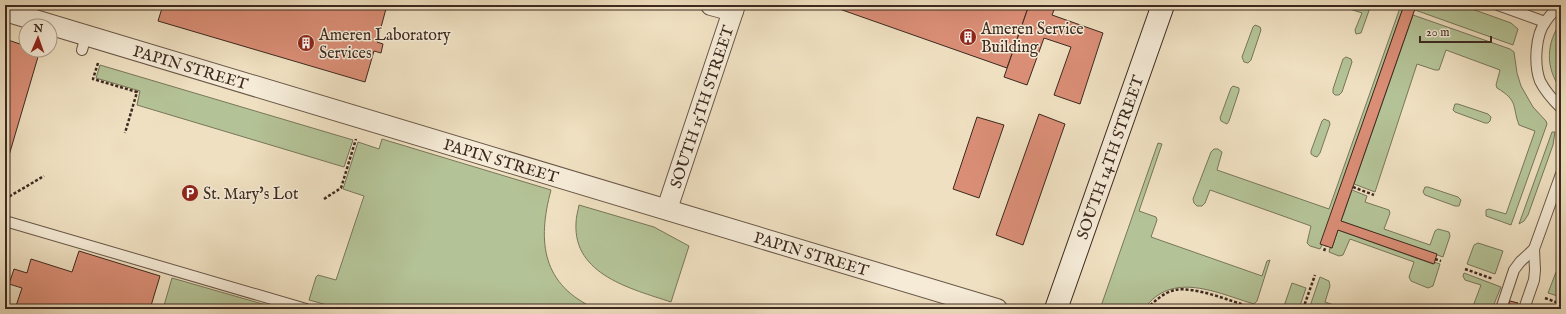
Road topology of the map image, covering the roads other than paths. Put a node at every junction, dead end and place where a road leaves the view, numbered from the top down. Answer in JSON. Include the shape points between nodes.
{"nodes":[{"id":1,"x":711,"y":5,"type":"edge"},
{"id":2,"x":1163,"y":5,"type":"edge"},
{"id":3,"x":1498,"y":5,"type":"edge"},
{"id":4,"x":1561,"y":5,"type":"edge"},
{"id":5,"x":734,"y":8,"type":"edge"},
{"id":6,"x":5,"y":11,"type":"edge"},
{"id":7,"x":1544,"y":22,"type":"junction"},
{"id":8,"x":1561,"y":108,"type":"edge"},
{"id":9,"x":1561,"y":174,"type":"edge"},
{"id":10,"x":667,"y":209,"type":"junction"},
{"id":11,"x":5,"y":221,"type":"edge"},
{"id":12,"x":1534,"y":249,"type":"junction"},
{"id":13,"x":306,"y":309,"type":"edge"},
{"id":14,"x":997,"y":309,"type":"edge"},
{"id":15,"x":1056,"y":309,"type":"edge"},
{"id":16,"x":1500,"y":309,"type":"edge"},
{"id":17,"x":1524,"y":309,"type":"edge"}],
"edges":[{"from":1,"to":5,"type":"street"},
{"from":2,"to":15,"type":"main road","name":"SOUTH 14TH STREET"},
{"from":3,"to":7,"type":"lane"},
{"from":4,"to":7,"type":"lane"},
{"from":5,"to":10,"type":"street","name":"SOUTH 15TH STREET"},
{"from":6,"to":10,"type":"street","name":"PAPIN STREET","via":[[84,43]]},
{"from":7,"to":8,"type":"lane","via":[[1537,42],[1536,62],[1540,80]]},
{"from":9,"to":12,"type":"lane"},
{"from":10,"to":14,"type":"street","name":"PAPIN STREET"},
{"from":11,"to":13,"type":"lane"},
{"from":12,"to":16,"type":"lane","via":[[1514,270]]},
{"from":12,"to":17,"type":"lane","via":[[1534,280]]}]}
